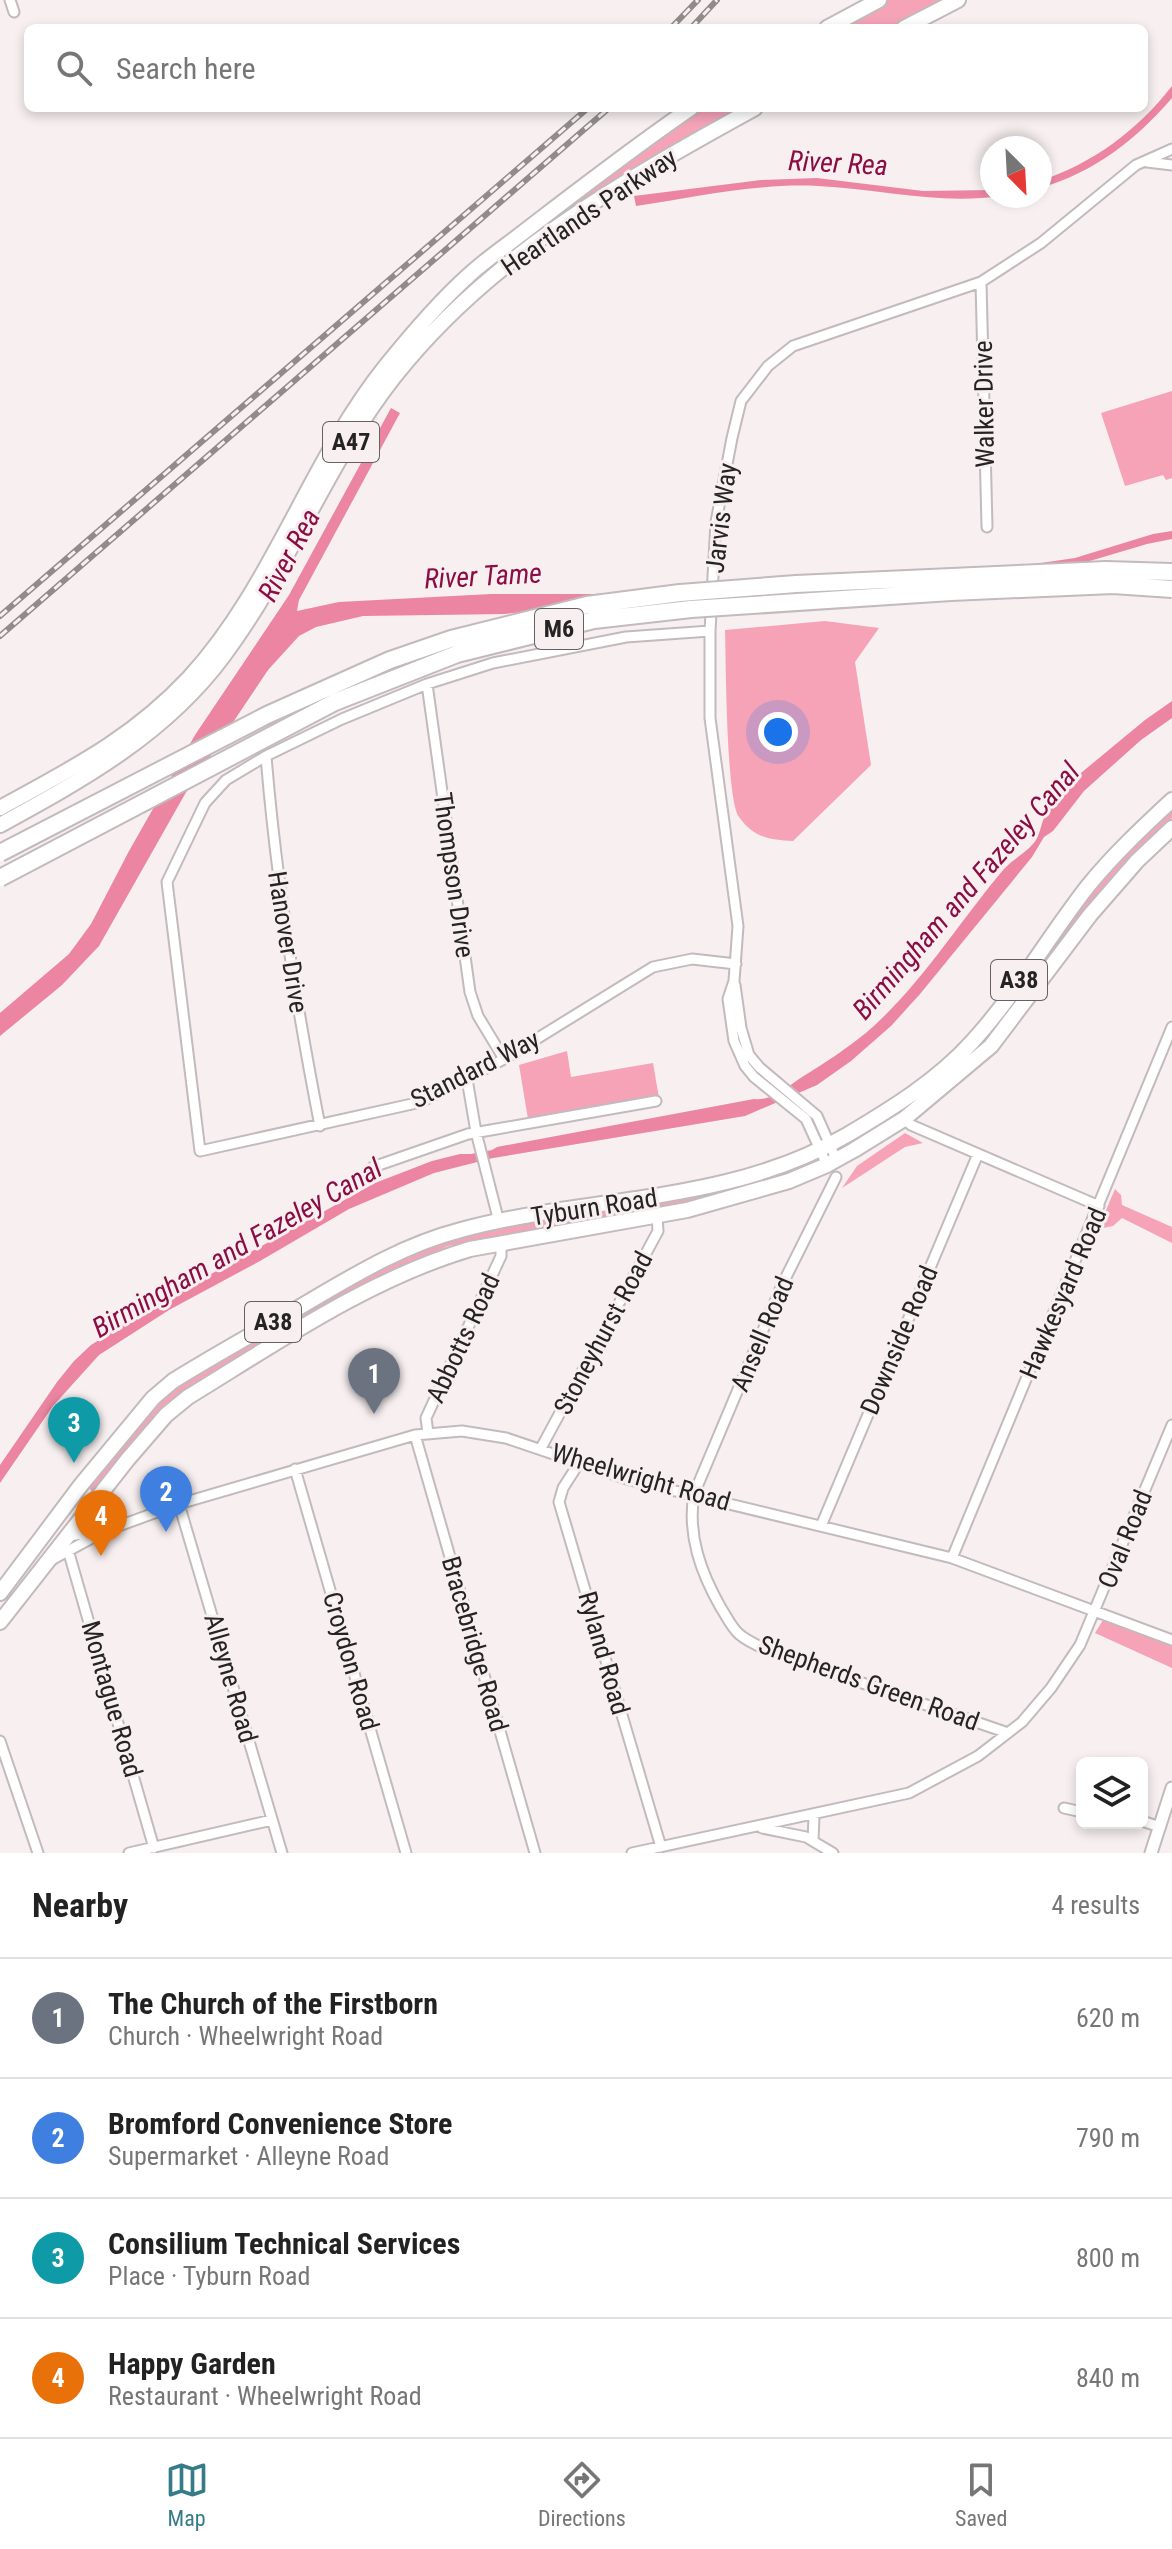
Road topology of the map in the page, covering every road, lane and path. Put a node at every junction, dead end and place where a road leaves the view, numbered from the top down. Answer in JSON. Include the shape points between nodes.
{"nodes":[{"id":1,"x":10,"y":0,"type":"edge"},
{"id":2,"x":879,"y":0,"type":"edge"},
{"id":3,"x":958,"y":0,"type":"edge"},
{"id":4,"x":14,"y":12,"type":"dead end"},
{"id":5,"x":834,"y":24,"type":"edge"},
{"id":6,"x":912,"y":24,"type":"edge"},
{"id":7,"x":685,"y":112,"type":"edge"},
{"id":8,"x":748,"y":112,"type":"edge"},
{"id":9,"x":1172,"y":149,"type":"edge"},
{"id":10,"x":1147,"y":162,"type":"junction"},
{"id":11,"x":1172,"y":165,"type":"edge"},
{"id":12,"x":981,"y":282,"type":"junction"},
{"id":13,"x":987,"y":527,"type":"dead end"},
{"id":14,"x":1172,"y":572,"type":"edge"},
{"id":15,"x":1172,"y":589,"type":"edge"},
{"id":16,"x":710,"y":631,"type":"junction"},
{"id":17,"x":427,"y":684,"type":"junction"},
{"id":18,"x":266,"y":756,"type":"junction"},
{"id":19,"x":1172,"y":800,"type":"edge"},
{"id":20,"x":0,"y":808,"type":"edge"},
{"id":21,"x":0,"y":825,"type":"edge"},
{"id":22,"x":1172,"y":828,"type":"edge"},
{"id":23,"x":0,"y":853,"type":"edge"},
{"id":24,"x":0,"y":878,"type":"edge"},
{"id":25,"x":736,"y":964,"type":"junction"},
{"id":26,"x":1172,"y":1027,"type":"edge"},
{"id":27,"x":504,"y":1059,"type":"junction"},
{"id":28,"x":467,"y":1079,"type":"junction"},
{"id":29,"x":656,"y":1101,"type":"dead end"},
{"id":30,"x":802,"y":1107,"type":"junction"},
{"id":31,"x":817,"y":1116,"type":"junction"},
{"id":32,"x":904,"y":1119,"type":"junction"},
{"id":33,"x":320,"y":1126,"type":"junction"},
{"id":34,"x":811,"y":1130,"type":"junction"},
{"id":35,"x":476,"y":1132,"type":"junction"},
{"id":36,"x":845,"y":1136,"type":"junction"},
{"id":37,"x":825,"y":1146,"type":"junction"},
{"id":38,"x":978,"y":1154,"type":"junction"},
{"id":39,"x":794,"y":1161,"type":"junction"},
{"id":40,"x":832,"y":1162,"type":"junction"},
{"id":41,"x":373,"y":1167,"type":"dead end"},
{"id":42,"x":836,"y":1177,"type":"dead end"},
{"id":43,"x":1099,"y":1206,"type":"junction"},
{"id":44,"x":657,"y":1216,"type":"junction"},
{"id":45,"x":499,"y":1222,"type":"junction"},
{"id":46,"x":501,"y":1243,"type":"junction"},
{"id":47,"x":1172,"y":1425,"type":"edge"},
{"id":48,"x":428,"y":1433,"type":"junction"},
{"id":49,"x":415,"y":1435,"type":"junction"},
{"id":50,"x":541,"y":1448,"type":"junction"},
{"id":51,"x":579,"y":1463,"type":"junction"},
{"id":52,"x":295,"y":1469,"type":"junction"},
{"id":53,"x":694,"y":1494,"type":"junction"},
{"id":54,"x":179,"y":1504,"type":"junction"},
{"id":55,"x":84,"y":1513,"type":"junction"},
{"id":56,"x":821,"y":1526,"type":"junction"},
{"id":57,"x":90,"y":1531,"type":"junction"},
{"id":58,"x":105,"y":1531,"type":"junction"},
{"id":59,"x":67,"y":1543,"type":"junction"},
{"id":60,"x":952,"y":1558,"type":"junction"},
{"id":61,"x":40,"y":1570,"type":"junction"},
{"id":62,"x":2,"y":1590,"type":"edge"},
{"id":63,"x":1096,"y":1609,"type":"junction"},
{"id":64,"x":0,"y":1610,"type":"edge"},
{"id":65,"x":0,"y":1622,"type":"edge"},
{"id":66,"x":1172,"y":1640,"type":"edge"},
{"id":67,"x":1008,"y":1733,"type":"junction"},
{"id":68,"x":0,"y":1741,"type":"edge"},
{"id":69,"x":1172,"y":1788,"type":"edge"},
{"id":70,"x":1064,"y":1808,"type":"dead end"},
{"id":71,"x":1076,"y":1811,"type":"edge"},
{"id":72,"x":814,"y":1816,"type":"junction"},
{"id":73,"x":272,"y":1820,"type":"junction"},
{"id":74,"x":1148,"y":1823,"type":"edge"},
{"id":75,"x":759,"y":1827,"type":"junction"},
{"id":76,"x":1160,"y":1827,"type":"junction"},
{"id":77,"x":813,"y":1841,"type":"junction"},
{"id":78,"x":661,"y":1847,"type":"junction"},
{"id":79,"x":154,"y":1848,"type":"junction"},
{"id":80,"x":38,"y":1853,"type":"edge"},
{"id":81,"x":129,"y":1853,"type":"edge"},
{"id":82,"x":282,"y":1853,"type":"edge"},
{"id":83,"x":406,"y":1853,"type":"edge"},
{"id":84,"x":535,"y":1853,"type":"edge"},
{"id":85,"x":632,"y":1853,"type":"edge"},
{"id":86,"x":833,"y":1853,"type":"edge"},
{"id":87,"x":1151,"y":1853,"type":"edge"}],
"edges":[{"from":1,"to":4,"type":"street"},
{"from":2,"to":5,"type":"main road"},
{"from":3,"to":6,"type":"main road"},
{"from":7,"to":20,"type":"main road","name":"Heartlands Parkway","number":"A47","via":[[469,275],[426,319],[357,404],[253,589],[190,677],[100,754]]},
{"from":8,"to":21,"type":"main road","name":"Heartlands Parkway","number":"A47","via":[[629,180],[525,249],[446,318],[366,417],[265,593],[200,684],[110,763]]},
{"from":9,"to":10,"type":"street","name":"Jarvis Way"},
{"from":10,"to":11,"type":"street"},
{"from":10,"to":12,"type":"street","name":"Jarvis Way","via":[[1136,165],[1041,243]]},
{"from":12,"to":13,"type":"street","name":"Walker Drive"},
{"from":12,"to":16,"type":"street","name":"Jarvis Way","bridge":true,"via":[[793,346],[768,366],[741,401],[716,522]]},
{"from":14,"to":23,"type":"highway","number":"M6","bridge":true,"via":[[1106,570],[796,584],[587,605],[390,660],[267,715]]},
{"from":15,"to":24,"type":"highway","number":"M6","bridge":true,"via":[[1084,586],[691,609],[594,620],[533,635],[457,654],[335,702]]},
{"from":16,"to":17,"type":"street","via":[[588,644],[493,663]]},
{"from":16,"to":25,"type":"street","name":"Jarvis Way","via":[[710,718],[738,926]]},
{"from":17,"to":18,"type":"street"},
{"from":17,"to":27,"type":"street","name":"Thompson Drive","via":[[470,992]]},
{"from":18,"to":33,"type":"street","name":"Hanover Drive","via":[[291,967]]},
{"from":18,"to":33,"type":"street","name":"Standard Way","via":[[226,780],[205,803],[167,882],[200,1151]]},
{"from":19,"to":36,"type":"main road","name":"Tyburn Road","number":"A38","via":[[1089,884],[971,1043],[932,1078]]},
{"from":22,"to":32,"type":"main road","name":"Tyburn Road","number":"A38","via":[[1090,915],[991,1046]]},
{"from":25,"to":27,"type":"street","name":"Standard Way","via":[[692,959],[653,967]]},
{"from":25,"to":30,"type":"street","name":"Jarvis Way","via":[[734,981],[749,1055],[772,1085]]},
{"from":26,"to":43,"type":"street","name":"Hawkesyard Road"},
{"from":27,"to":28,"type":"street","name":"Standard Way"},
{"from":28,"to":33,"type":"street","name":"Standard Way","via":[[421,1102]]},
{"from":28,"to":35,"type":"street"},
{"from":29,"to":35,"type":"street"},
{"from":30,"to":31,"type":"street"},
{"from":30,"to":34,"type":"street","name":"Jarvis Way"},
{"from":31,"to":36,"type":"street"},
{"from":31,"to":37,"type":"street"},
{"from":32,"to":38,"type":"street"},
{"from":32,"to":40,"type":"main road","name":"Tyburn Road","number":"A38"},
{"from":34,"to":37,"type":"street","name":"Jarvis Way"},
{"from":34,"to":39,"type":"street"},
{"from":35,"to":41,"type":"street"},
{"from":35,"to":45,"type":"street"},
{"from":36,"to":37,"type":"main road","name":"Tyburn Road","number":"A38"},
{"from":37,"to":39,"type":"main road","name":"Tyburn Road","number":"A38"},
{"from":37,"to":40,"type":"street"},
{"from":38,"to":43,"type":"street"},
{"from":38,"to":56,"type":"street","name":"Downside Road"},
{"from":39,"to":45,"type":"main road","name":"Tyburn Road","number":"A38","via":[[712,1186]]},
{"from":40,"to":44,"type":"main road","name":"Tyburn Road","number":"A38","via":[[739,1196]]},
{"from":42,"to":53,"type":"street","name":"Ansell Road","via":[[782,1285]]},
{"from":43,"to":60,"type":"street","name":"Hawkesyard Road"},
{"from":44,"to":46,"type":"main road","name":"Tyburn Road","number":"A38"},
{"from":44,"to":50,"type":"street","name":"Stoneyhurst Road","via":[[658,1231]]},
{"from":45,"to":62,"type":"main road","name":"Tyburn Road","number":"A38","via":[[439,1236],[380,1259],[173,1381],[81,1485]]},
{"from":46,"to":48,"type":"street","name":"Abbotts Road","via":[[501,1256],[426,1418]]},
{"from":46,"to":55,"type":"main road","name":"Tyburn Road","number":"A38","via":[[438,1259],[389,1280],[188,1397],[166,1415]]},
{"from":47,"to":63,"type":"street","name":"Oval Road"},
{"from":48,"to":49,"type":"street","name":"Wheelwright Road"},
{"from":48,"to":50,"type":"street","name":"Wheelwright Road","via":[[487,1434]]},
{"from":49,"to":52,"type":"street","name":"Wheelwright Road"},
{"from":49,"to":84,"type":"street","name":"Bracebridge Road"},
{"from":50,"to":51,"type":"street","name":"Wheelwright Road"},
{"from":51,"to":53,"type":"street","name":"Wheelwright Road"},
{"from":51,"to":78,"type":"street","name":"Ryland Road","via":[[559,1502]]},
{"from":52,"to":54,"type":"street","name":"Wheelwright Road"},
{"from":52,"to":83,"type":"street","name":"Croydon Road"},
{"from":53,"to":56,"type":"street","name":"Wheelwright Road"},
{"from":53,"to":67,"type":"street","name":"Shepherds Green Road","via":[[692,1531],[703,1573],[738,1634],[772,1652]]},
{"from":54,"to":58,"type":"street","name":"Wheelwright Road"},
{"from":54,"to":73,"type":"street","name":"Alleyne Road"},
{"from":55,"to":57,"type":"street"},
{"from":55,"to":59,"type":"main road","name":"Tyburn Road","number":"A38"},
{"from":56,"to":60,"type":"street","name":"Wheelwright Road"},
{"from":57,"to":58,"type":"street","name":"Wheelwright Road"},
{"from":57,"to":59,"type":"street","name":"Wheelwright Road"},
{"from":58,"to":59,"type":"street","name":"Wheelwright Road"},
{"from":59,"to":61,"type":"main road","name":"Tyburn Road","number":"A38"},
{"from":59,"to":62,"type":"main road","via":[[48,1541]]},
{"from":59,"to":79,"type":"street","name":"Montague Road"},
{"from":60,"to":63,"type":"street","name":"Wheelwright Road"},
{"from":61,"to":64,"type":"main road"},
{"from":61,"to":65,"type":"main road","name":"Tyburn Road","number":"A38"},
{"from":63,"to":66,"type":"street","name":"Wheelwright Road"},
{"from":63,"to":67,"type":"street","name":"Oval Road","via":[[1059,1677]]},
{"from":67,"to":72,"type":"street","name":"Oval Road","via":[[978,1756],[909,1793]]},
{"from":68,"to":80,"type":"street"},
{"from":69,"to":76,"type":"street"},
{"from":70,"to":71,"type":"street"},
{"from":72,"to":75,"type":"street","name":"Oval Road"},
{"from":72,"to":77,"type":"street"},
{"from":73,"to":79,"type":"street"},
{"from":73,"to":82,"type":"street","name":"Alleyne Road"},
{"from":74,"to":76,"type":"street"},
{"from":75,"to":77,"type":"street"},
{"from":75,"to":78,"type":"street","name":"Oval Road"},
{"from":76,"to":87,"type":"street"},
{"from":77,"to":86,"type":"street"},
{"from":78,"to":85,"type":"street","name":"Oval Road"},
{"from":79,"to":81,"type":"street"}]}
